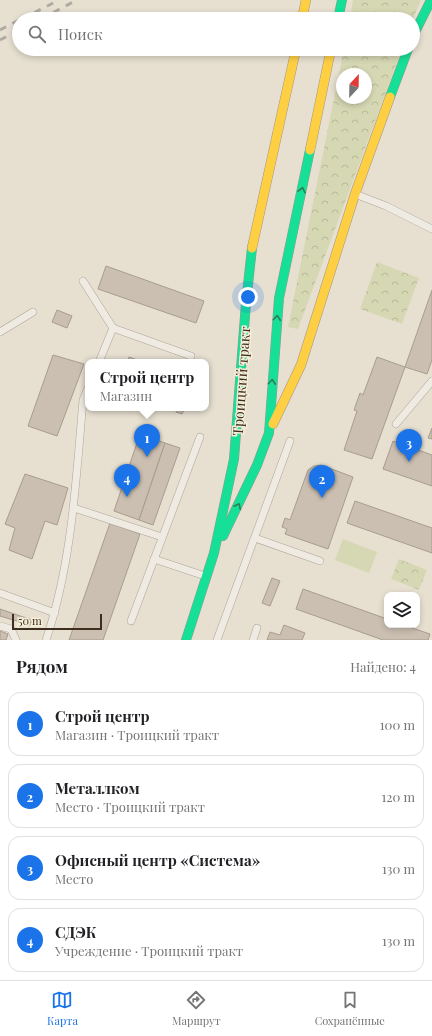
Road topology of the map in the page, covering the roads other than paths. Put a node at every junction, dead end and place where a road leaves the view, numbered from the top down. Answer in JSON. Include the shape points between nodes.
{"nodes":[{"id":1,"x":306,"y":0,"type":"edge"},
{"id":2,"x":342,"y":0,"type":"edge"},
{"id":3,"x":431,"y":0,"type":"edge"},
{"id":4,"x":303,"y":12,"type":"edge"},
{"id":5,"x":339,"y":12,"type":"edge"},
{"id":6,"x":420,"y":22,"type":"edge"},
{"id":7,"x":294,"y":56,"type":"edge"},
{"id":8,"x":330,"y":56,"type":"edge"},
{"id":9,"x":405,"y":56,"type":"edge"},
{"id":10,"x":355,"y":194,"type":"junction"},
{"id":11,"x":432,"y":229,"type":"edge"},
{"id":12,"x":83,"y":281,"type":"dead end"},
{"id":13,"x":33,"y":312,"type":"dead end"},
{"id":14,"x":113,"y":328,"type":"junction"},
{"id":15,"x":0,"y":332,"type":"edge"},
{"id":16,"x":192,"y":356,"type":"dead end"},
{"id":17,"x":273,"y":357,"type":"junction"},
{"id":18,"x":100,"y":359,"type":"edge"},
{"id":19,"x":301,"y":365,"type":"junction"},
{"id":20,"x":432,"y":381,"type":"edge"},
{"id":21,"x":85,"y":395,"type":"edge"},
{"id":22,"x":396,"y":424,"type":"dead end"},
{"id":23,"x":269,"y":433,"type":"junction"},
{"id":24,"x":200,"y":437,"type":"dead end"},
{"id":25,"x":290,"y":441,"type":"dead end"},
{"id":26,"x":74,"y":508,"type":"junction"},
{"id":27,"x":162,"y":537,"type":"junction"},
{"id":28,"x":254,"y":538,"type":"junction"},
{"id":29,"x":214,"y":553,"type":"junction"},
{"id":30,"x":154,"y":559,"type":"junction"},
{"id":31,"x":320,"y":561,"type":"dead end"},
{"id":32,"x":207,"y":577,"type":"junction"},
{"id":33,"x":0,"y":593,"type":"edge"},
{"id":34,"x":55,"y":613,"type":"junction"},
{"id":35,"x":130,"y":621,"type":"dead end"},
{"id":36,"x":0,"y":626,"type":"edge"},
{"id":37,"x":257,"y":628,"type":"dead end"},
{"id":38,"x":16,"y":640,"type":"edge"},
{"id":39,"x":46,"y":640,"type":"edge"},
{"id":40,"x":186,"y":640,"type":"edge"},
{"id":41,"x":217,"y":640,"type":"edge"},
{"id":42,"x":253,"y":640,"type":"edge"}],
"edges":[{"from":1,"to":4,"type":"main road"},
{"from":2,"to":5,"type":"main road"},
{"from":3,"to":6,"type":"main road"},
{"from":7,"to":29,"type":"main road","name":"Троицкий тракт","via":[[253,244],[234,459]]},
{"from":17,"to":8,"type":"main road","one_way":true,"via":[[279,298]]},
{"from":9,"to":10,"type":"main road"},
{"from":10,"to":11,"type":"lane"},
{"from":10,"to":19,"type":"main road"},
{"from":12,"to":14,"type":"lane"},
{"from":13,"to":15,"type":"lane"},
{"from":14,"to":16,"type":"lane"},
{"from":14,"to":18,"type":"lane"},
{"from":17,"to":19,"type":"main road","via":[[276,363],[285,369],[293,370]]},
{"from":23,"to":17,"type":"main road","one_way":true},
{"from":19,"to":23,"type":"main road"},
{"from":20,"to":22,"type":"lane"},
{"from":21,"to":26,"type":"lane"},
{"from":29,"to":23,"type":"main road","one_way":true,"via":[[258,465]]},
{"from":24,"to":27,"type":"lane"},
{"from":25,"to":28,"type":"lane"},
{"from":26,"to":27,"type":"lane"},
{"from":26,"to":34,"type":"lane"},
{"from":27,"to":30,"type":"lane"},
{"from":28,"to":31,"type":"lane"},
{"from":28,"to":41,"type":"lane"},
{"from":29,"to":32,"type":"main road","name":"Троицкий тракт"},
{"from":30,"to":32,"type":"lane"},
{"from":30,"to":35,"type":"lane"},
{"from":32,"to":40,"type":"main road","name":"Троицкий тракт"},
{"from":33,"to":34,"type":"lane"},
{"from":34,"to":39,"type":"lane"},
{"from":36,"to":38,"type":"lane","via":[[11,629]]},
{"from":37,"to":42,"type":"lane"}]}
